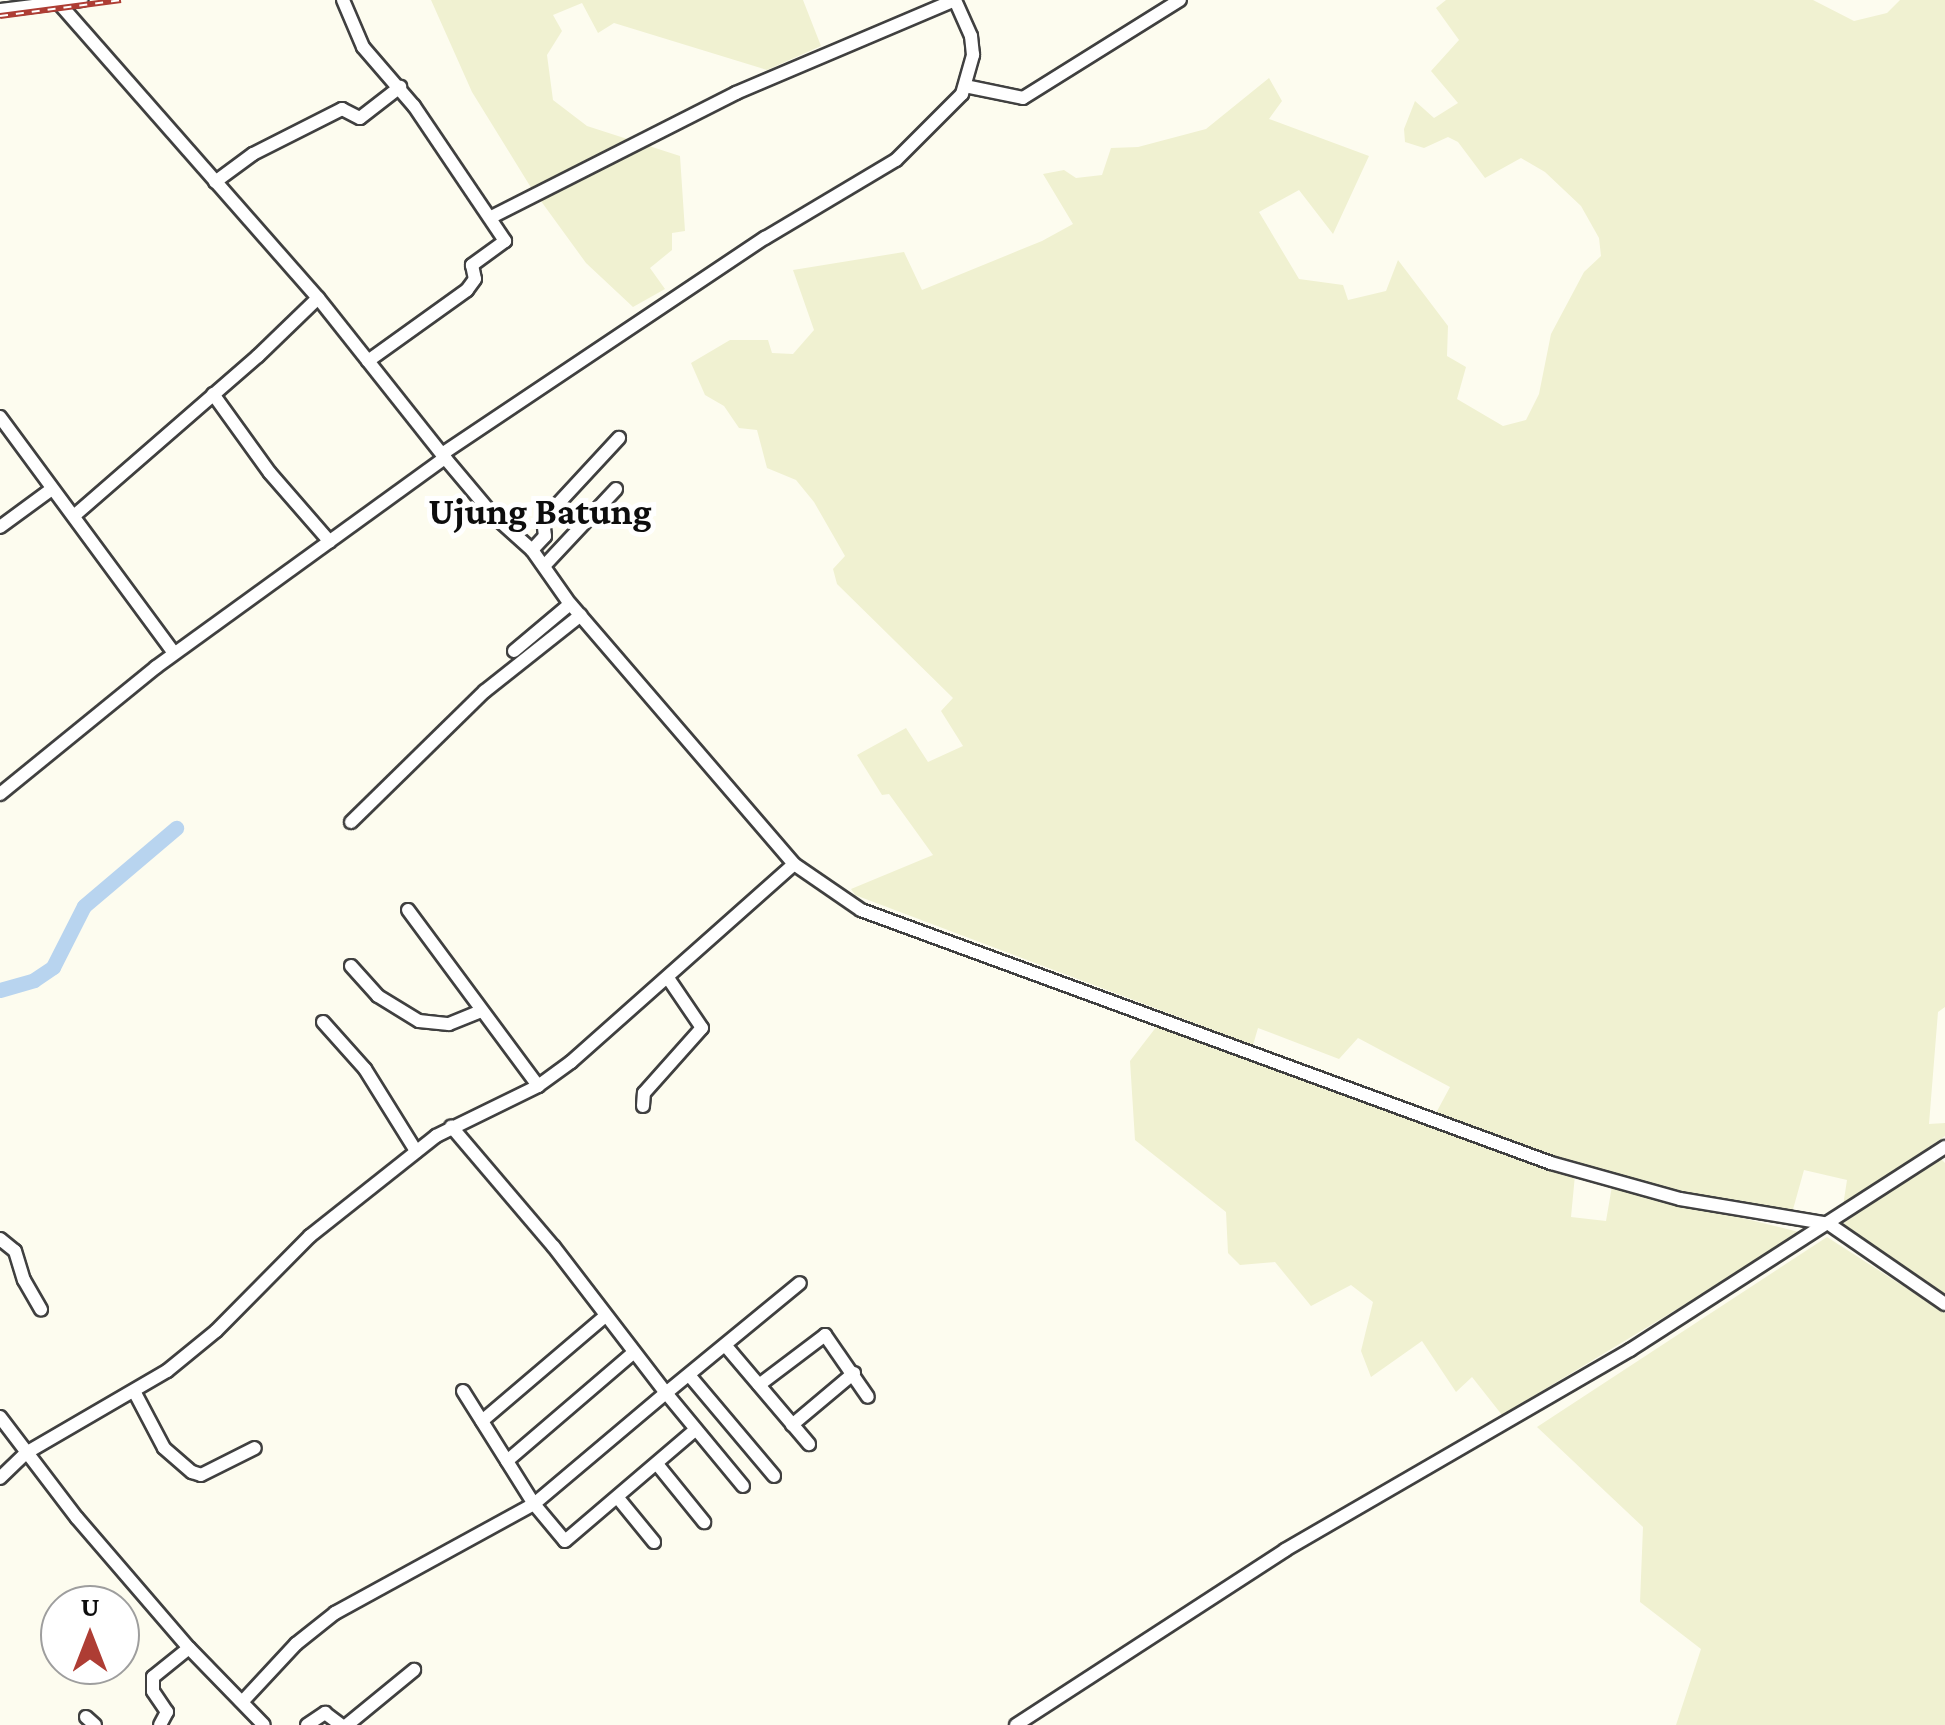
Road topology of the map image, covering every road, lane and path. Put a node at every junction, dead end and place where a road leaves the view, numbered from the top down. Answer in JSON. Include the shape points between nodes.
{"nodes":[{"id":1,"x":81,"y":0,"type":"edge"},
{"id":2,"x":343,"y":0,"type":"edge"},
{"id":3,"x":1180,"y":0,"type":"edge"},
{"id":4,"x":58,"y":2,"type":"edge"},
{"id":5,"x":0,"y":10,"type":"edge"},
{"id":6,"x":965,"y":86,"type":"junction"},
{"id":7,"x":400,"y":87,"type":"junction"},
{"id":8,"x":215,"y":182,"type":"junction"},
{"id":9,"x":492,"y":217,"type":"junction"},
{"id":10,"x":318,"y":298,"type":"junction"},
{"id":11,"x":368,"y":361,"type":"junction"},
{"id":12,"x":214,"y":394,"type":"junction"},
{"id":13,"x":0,"y":418,"type":"edge"},
{"id":14,"x":618,"y":438,"type":"dead end"},
{"id":15,"x":444,"y":456,"type":"junction"},
{"id":16,"x":52,"y":489,"type":"junction"},
{"id":17,"x":616,"y":489,"type":"dead end"},
{"id":18,"x":75,"y":515,"type":"junction"},
{"id":19,"x":0,"y":527,"type":"edge"},
{"id":20,"x":330,"y":542,"type":"junction"},
{"id":21,"x":532,"y":550,"type":"junction"},
{"id":22,"x":545,"y":565,"type":"junction"},
{"id":23,"x":570,"y":604,"type":"junction"},
{"id":24,"x":581,"y":615,"type":"junction"},
{"id":25,"x":514,"y":651,"type":"dead end"},
{"id":26,"x":174,"y":653,"type":"junction"},
{"id":27,"x":0,"y":794,"type":"edge"},
{"id":28,"x":351,"y":822,"type":"dead end"},
{"id":29,"x":794,"y":864,"type":"junction"},
{"id":30,"x":408,"y":910,"type":"dead end"},
{"id":31,"x":351,"y":966,"type":"dead end"},
{"id":32,"x":668,"y":978,"type":"junction"},
{"id":33,"x":482,"y":1011,"type":"junction"},
{"id":34,"x":323,"y":1022,"type":"dead end"},
{"id":35,"x":538,"y":1086,"type":"junction"},
{"id":36,"x":643,"y":1106,"type":"dead end"},
{"id":37,"x":451,"y":1126,"type":"junction"},
{"id":38,"x":1945,"y":1147,"type":"edge"},
{"id":39,"x":416,"y":1150,"type":"junction"},
{"id":40,"x":1829,"y":1224,"type":"junction"},
{"id":41,"x":0,"y":1239,"type":"edge"},
{"id":42,"x":800,"y":1283,"type":"dead end"},
{"id":43,"x":1945,"y":1304,"type":"edge"},
{"id":44,"x":41,"y":1310,"type":"dead end"},
{"id":45,"x":604,"y":1317,"type":"junction"},
{"id":46,"x":725,"y":1345,"type":"junction"},
{"id":47,"x":633,"y":1354,"type":"junction"},
{"id":48,"x":854,"y":1373,"type":"junction"},
{"id":49,"x":689,"y":1375,"type":"junction"},
{"id":50,"x":759,"y":1385,"type":"junction"},
{"id":51,"x":134,"y":1391,"type":"junction"},
{"id":52,"x":463,"y":1391,"type":"dead end"},
{"id":53,"x":666,"y":1393,"type":"junction"},
{"id":54,"x":868,"y":1397,"type":"dead end"},
{"id":55,"x":0,"y":1418,"type":"edge"},
{"id":56,"x":482,"y":1421,"type":"junction"},
{"id":57,"x":792,"y":1425,"type":"junction"},
{"id":58,"x":695,"y":1430,"type":"junction"},
{"id":59,"x":809,"y":1444,"type":"dead end"},
{"id":60,"x":255,"y":1448,"type":"dead end"},
{"id":61,"x":26,"y":1453,"type":"junction"},
{"id":62,"x":507,"y":1461,"type":"junction"},
{"id":63,"x":657,"y":1464,"type":"junction"},
{"id":64,"x":774,"y":1476,"type":"dead end"},
{"id":65,"x":0,"y":1478,"type":"edge"},
{"id":66,"x":743,"y":1486,"type":"dead end"},
{"id":67,"x":618,"y":1498,"type":"junction"},
{"id":68,"x":534,"y":1504,"type":"junction"},
{"id":69,"x":704,"y":1522,"type":"dead end"},
{"id":70,"x":654,"y":1542,"type":"dead end"},
{"id":71,"x":189,"y":1648,"type":"junction"},
{"id":72,"x":414,"y":1670,"type":"dead end"},
{"id":73,"x":243,"y":1701,"type":"junction"},
{"id":74,"x":160,"y":1725,"type":"edge"},
{"id":75,"x":264,"y":1725,"type":"edge"},
{"id":76,"x":307,"y":1725,"type":"edge"},
{"id":77,"x":344,"y":1725,"type":"edge"},
{"id":78,"x":1016,"y":1725,"type":"edge"}],
"edges":[{"from":1,"to":4,"type":"street"},
{"from":2,"to":7,"type":"street","via":[[362,47]]},
{"from":3,"to":6,"type":"street","via":[[1034,94],[1012,100]]},
{"from":4,"to":5,"type":"street"},
{"from":4,"to":8,"type":"street"},
{"from":6,"to":9,"type":"street","via":[[974,46],[955,0],[736,93]]},
{"from":6,"to":15,"type":"street","via":[[879,172],[765,238]]},
{"from":7,"to":8,"type":"street","via":[[360,118],[342,109],[253,154]]},
{"from":7,"to":9,"type":"street"},
{"from":8,"to":10,"type":"street"},
{"from":9,"to":11,"type":"street","via":[[505,241],[472,266],[473,284]]},
{"from":10,"to":11,"type":"street"},
{"from":10,"to":12,"type":"street"},
{"from":11,"to":15,"type":"street"},
{"from":12,"to":18,"type":"street"},
{"from":12,"to":20,"type":"street"},
{"from":13,"to":16,"type":"street"},
{"from":14,"to":21,"type":"street","via":[[542,520],[546,534]]},
{"from":15,"to":20,"type":"street"},
{"from":15,"to":21,"type":"street"},
{"from":16,"to":18,"type":"street"},
{"from":16,"to":19,"type":"street"},
{"from":17,"to":22,"type":"street"},
{"from":18,"to":26,"type":"street"},
{"from":20,"to":26,"type":"street"},
{"from":21,"to":22,"type":"street"},
{"from":22,"to":23,"type":"street"},
{"from":23,"to":24,"type":"street"},
{"from":23,"to":25,"type":"street"},
{"from":24,"to":28,"type":"street","via":[[485,691]]},
{"from":24,"to":29,"type":"street"},
{"from":26,"to":27,"type":"street"},
{"from":29,"to":32,"type":"street"},
{"from":29,"to":40,"type":"street","via":[[860,910],[1551,1162],[1680,1200]]},
{"from":30,"to":33,"type":"street"},
{"from":31,"to":33,"type":"street","via":[[378,996],[419,1021],[448,1024]]},
{"from":32,"to":35,"type":"street"},
{"from":32,"to":36,"type":"street","via":[[702,1028],[644,1093]]},
{"from":33,"to":35,"type":"street"},
{"from":34,"to":39,"type":"street","via":[[365,1069]]},
{"from":35,"to":37,"type":"street"},
{"from":37,"to":39,"type":"street"},
{"from":37,"to":45,"type":"street"},
{"from":38,"to":40,"type":"street"},
{"from":39,"to":51,"type":"street","via":[[310,1236],[204,1340]]},
{"from":40,"to":43,"type":"street"},
{"from":40,"to":78,"type":"street","via":[[1630,1350],[1285,1550]]},
{"from":41,"to":44,"type":"street","via":[[15,1251]]},
{"from":42,"to":46,"type":"street"},
{"from":45,"to":47,"type":"street"},
{"from":45,"to":56,"type":"street"},
{"from":46,"to":49,"type":"street"},
{"from":46,"to":50,"type":"street"},
{"from":47,"to":53,"type":"street"},
{"from":47,"to":62,"type":"street"},
{"from":48,"to":50,"type":"street","via":[[831,1338],[822,1336]]},
{"from":48,"to":54,"type":"street"},
{"from":48,"to":57,"type":"street"},
{"from":49,"to":53,"type":"street"},
{"from":49,"to":64,"type":"street"},
{"from":50,"to":57,"type":"street"},
{"from":51,"to":60,"type":"street","via":[[164,1448],[192,1472],[201,1474]]},
{"from":51,"to":61,"type":"street"},
{"from":52,"to":56,"type":"street"},
{"from":53,"to":58,"type":"street"},
{"from":53,"to":68,"type":"street"},
{"from":55,"to":61,"type":"street"},
{"from":56,"to":62,"type":"street"},
{"from":57,"to":59,"type":"street"},
{"from":58,"to":63,"type":"street"},
{"from":58,"to":66,"type":"street"},
{"from":61,"to":65,"type":"street"},
{"from":61,"to":71,"type":"street"},
{"from":62,"to":68,"type":"street"},
{"from":63,"to":67,"type":"street"},
{"from":63,"to":69,"type":"street"},
{"from":67,"to":68,"type":"street","via":[[565,1542]]},
{"from":67,"to":70,"type":"street"},
{"from":68,"to":73,"type":"street","via":[[335,1613]]},
{"from":71,"to":73,"type":"street"},
{"from":71,"to":74,"type":"street","via":[[153,1677],[151,1687],[167,1712]]},
{"from":72,"to":77,"type":"street"},
{"from":73,"to":75,"type":"street"},
{"from":76,"to":77,"type":"street","via":[[325,1713]]}]}
